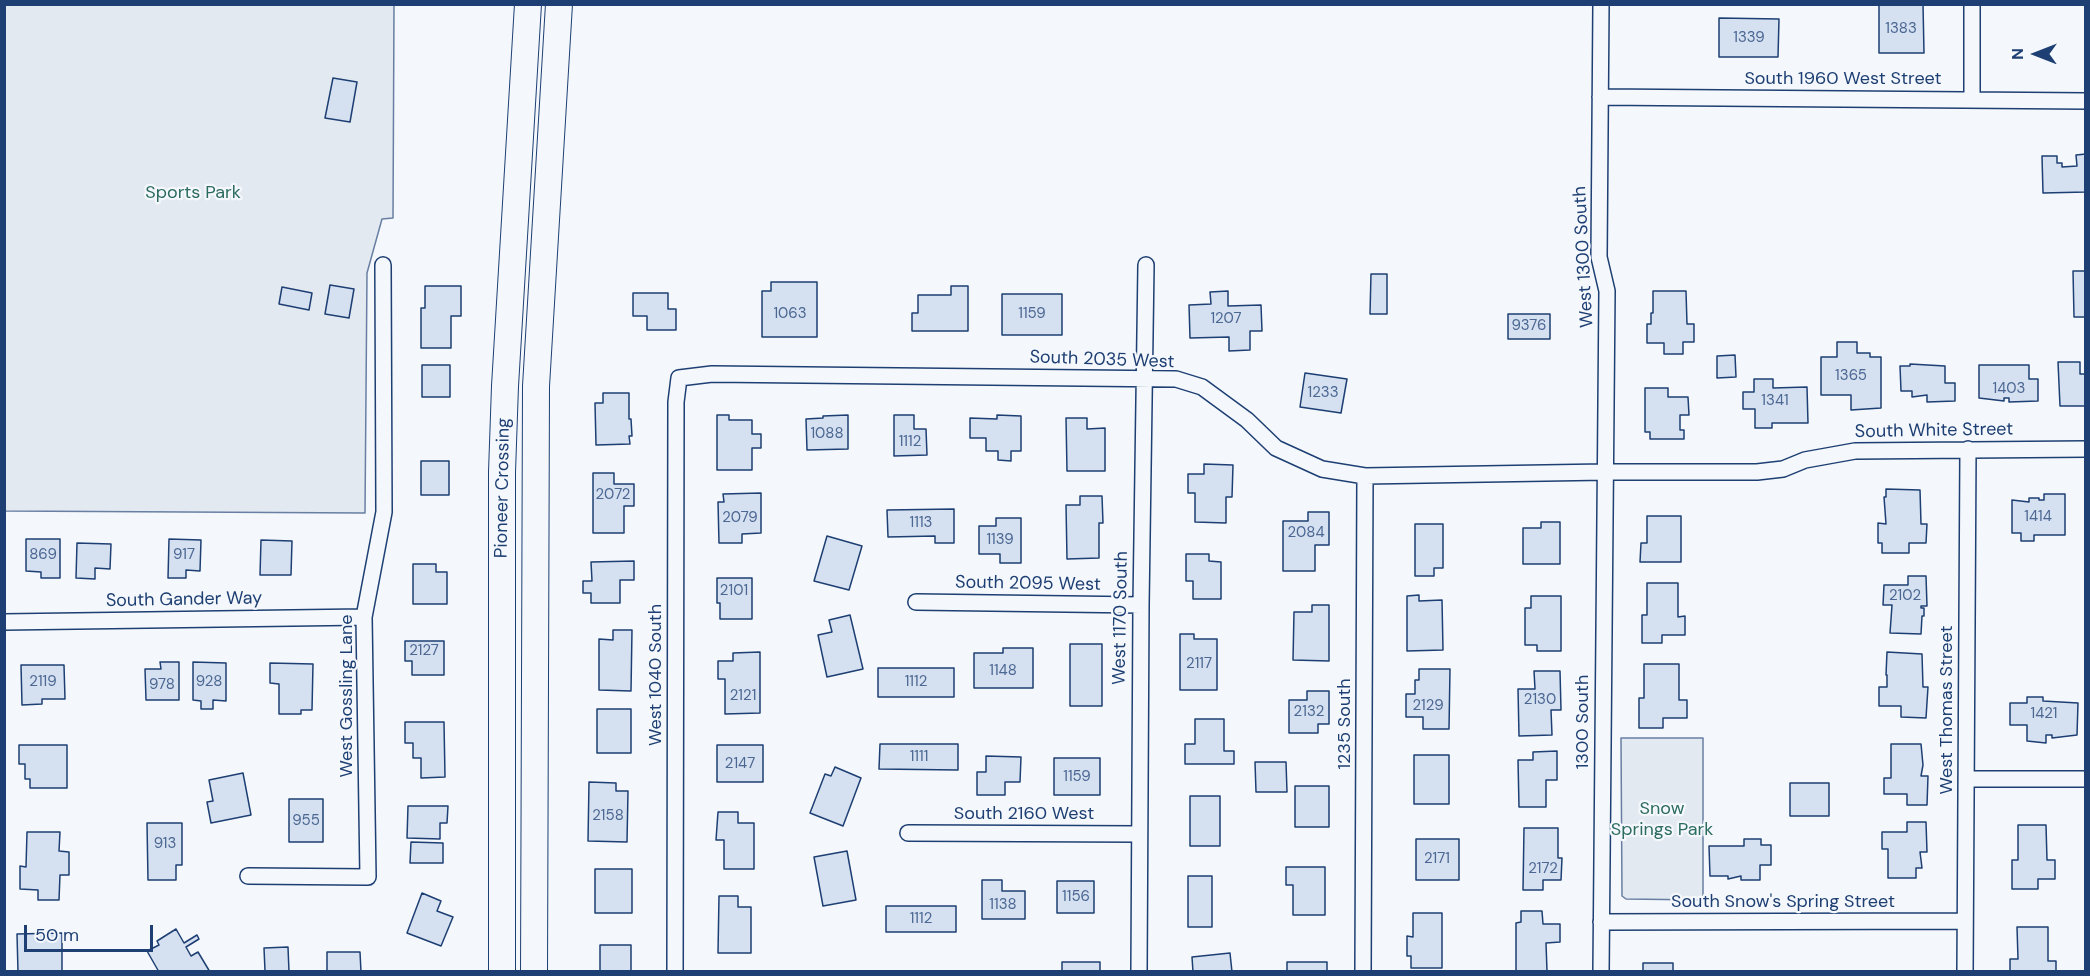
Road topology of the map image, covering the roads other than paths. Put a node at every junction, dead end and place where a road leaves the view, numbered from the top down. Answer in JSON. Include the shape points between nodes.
{"nodes":[{"id":1,"x":528,"y":4,"type":"edge"},
{"id":2,"x":559,"y":4,"type":"edge"},
{"id":3,"x":1601,"y":4,"type":"edge"},
{"id":4,"x":1972,"y":4,"type":"edge"},
{"id":5,"x":1600,"y":97,"type":"junction"},
{"id":6,"x":1972,"y":100,"type":"junction"},
{"id":7,"x":2085,"y":101,"type":"edge"},
{"id":8,"x":383,"y":265,"type":"dead end"},
{"id":9,"x":1146,"y":265,"type":"dead end"},
{"id":10,"x":679,"y":378,"type":"joint"},
{"id":11,"x":1144,"y":378,"type":"junction"},
{"id":12,"x":1968,"y":449,"type":"junction"},
{"id":13,"x":2085,"y":449,"type":"edge"},
{"id":14,"x":1605,"y":472,"type":"junction"},
{"id":15,"x":1365,"y":476,"type":"junction"},
{"id":16,"x":916,"y":602,"type":"dead end"},
{"id":17,"x":1141,"y":605,"type":"junction"},
{"id":18,"x":364,"y":617,"type":"junction"},
{"id":19,"x":4,"y":622,"type":"edge"},
{"id":20,"x":1966,"y":779,"type":"junction"},
{"id":21,"x":2085,"y":779,"type":"edge"},
{"id":22,"x":908,"y":833,"type":"dead end"},
{"id":23,"x":1139,"y":834,"type":"junction"},
{"id":24,"x":248,"y":876,"type":"dead end"},
{"id":25,"x":1965,"y":921,"type":"junction"},
{"id":26,"x":1601,"y":922,"type":"junction"},
{"id":27,"x":502,"y":972,"type":"edge"},
{"id":28,"x":534,"y":972,"type":"edge"},
{"id":29,"x":675,"y":972,"type":"edge"},
{"id":30,"x":1139,"y":972,"type":"edge"},
{"id":31,"x":1363,"y":972,"type":"edge"},
{"id":32,"x":1601,"y":972,"type":"edge"},
{"id":33,"x":1965,"y":972,"type":"edge"}],
"edges":[{"from":1,"to":27,"type":"highway","name":"Pioneer Crossing","via":[[502,462]]},
{"from":2,"to":28,"type":"highway","name":"Pioneer Crossing","via":[[536,386]]},
{"from":3,"to":5,"type":"street","name":"West 1300 South"},
{"from":4,"to":6,"type":"street"},
{"from":5,"to":6,"type":"street","name":"South 1960 West Street"},
{"from":5,"to":14,"type":"street","name":"West 1300 South","via":[[1599,257],[1607,291]]},
{"from":6,"to":7,"type":"street","name":"South 1960 West Street"},
{"from":8,"to":18,"type":"street","name":"West Gossling Lane","via":[[384,512]]},
{"from":9,"to":11,"type":"street","name":"West 1170 South"},
{"from":10,"to":11,"type":"street","name":"South 2035 West","via":[[712,374]]},
{"from":10,"to":29,"type":"street","name":"West 1040 South"},
{"from":11,"to":15,"type":"street","name":"South 2035 West","via":[[1176,379],[1202,387],[1276,447],[1322,469]]},
{"from":11,"to":17,"type":"street","name":"West 1170 South"},
{"from":12,"to":13,"type":"street","name":"South White Street"},
{"from":12,"to":14,"type":"street","name":"South White Street","via":[[1855,451],[1757,472]]},
{"from":12,"to":20,"type":"street","name":"West Thomas Street"},
{"from":14,"to":15,"type":"street","name":"South 2035 West"},
{"from":14,"to":26,"type":"street","name":"1300 South"},
{"from":15,"to":31,"type":"street","name":"1235 South"},
{"from":16,"to":17,"type":"street","name":"South 2095 West"},
{"from":17,"to":23,"type":"street","name":"West 1170 South"},
{"from":18,"to":19,"type":"street","name":"South Gander Way"},
{"from":18,"to":24,"type":"street","name":"West Gossling Lane","via":[[368,878]]},
{"from":20,"to":21,"type":"street"},
{"from":20,"to":25,"type":"street","name":"West Thomas Street"},
{"from":22,"to":23,"type":"street","name":"South 2160 West"},
{"from":23,"to":30,"type":"street","name":"West 1170 South"},
{"from":25,"to":26,"type":"street","name":"South Snow's Spring Street"},
{"from":25,"to":33,"type":"street","name":"West Thomas Street"},
{"from":26,"to":32,"type":"street","name":"1300 South"}]}
